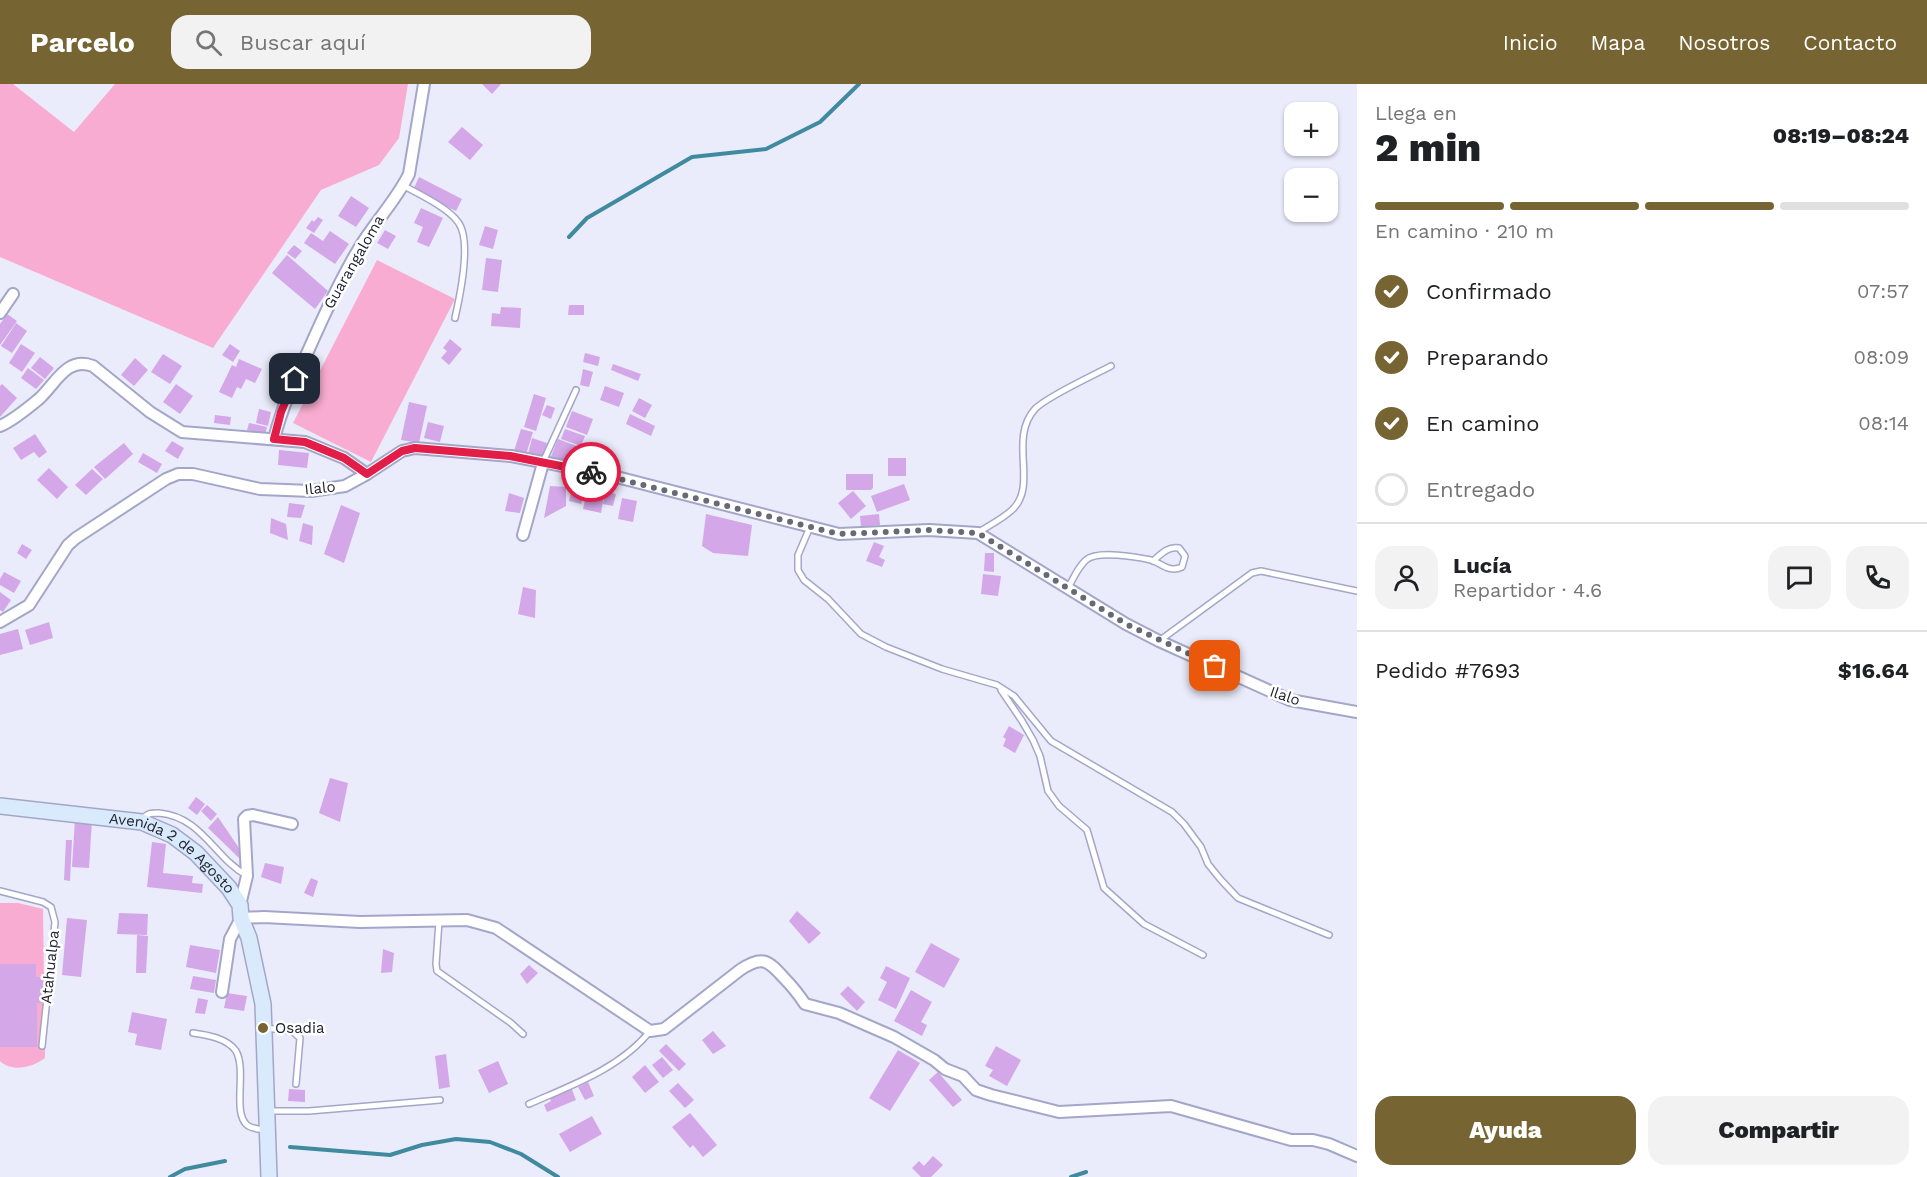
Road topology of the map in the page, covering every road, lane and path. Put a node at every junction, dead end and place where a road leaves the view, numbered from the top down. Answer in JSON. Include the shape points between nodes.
{"nodes":[{"id":1,"x":424,"y":84,"type":"edge"},
{"id":2,"x":404,"y":186,"type":"junction"},
{"id":3,"x":13,"y":294,"type":"dead end"},
{"id":4,"x":0,"y":313,"type":"edge"},
{"id":5,"x":455,"y":318,"type":"dead end"},
{"id":6,"x":1111,"y":366,"type":"dead end"},
{"id":7,"x":576,"y":390,"type":"dead end"},
{"id":8,"x":0,"y":426,"type":"edge"},
{"id":9,"x":274,"y":439,"type":"junction"},
{"id":10,"x":543,"y":463,"type":"junction"},
{"id":11,"x":367,"y":474,"type":"junction"},
{"id":12,"x":810,"y":527,"type":"junction"},
{"id":13,"x":978,"y":533,"type":"junction"},
{"id":14,"x":523,"y":535,"type":"dead end"},
{"id":15,"x":1154,"y":561,"type":"junction"},
{"id":16,"x":1068,"y":588,"type":"junction"},
{"id":17,"x":1357,"y":591,"type":"edge"},
{"id":18,"x":1,"y":621,"type":"edge"},
{"id":19,"x":1159,"y":641,"type":"junction"},
{"id":20,"x":997,"y":685,"type":"junction"},
{"id":21,"x":1357,"y":712,"type":"edge"},
{"id":22,"x":0,"y":806,"type":"edge"},
{"id":23,"x":142,"y":822,"type":"junction"},
{"id":24,"x":292,"y":824,"type":"dead end"},
{"id":25,"x":247,"y":876,"type":"junction"},
{"id":26,"x":0,"y":891,"type":"edge"},
{"id":27,"x":241,"y":912,"type":"junction"},
{"id":28,"x":439,"y":920,"type":"junction"},
{"id":29,"x":1329,"y":935,"type":"dead end"},
{"id":30,"x":1203,"y":955,"type":"dead end"},
{"id":31,"x":222,"y":992,"type":"dead end"},
{"id":32,"x":263,"y":1028,"type":"junction"},
{"id":33,"x":650,"y":1031,"type":"junction"},
{"id":34,"x":193,"y":1033,"type":"dead end"},
{"id":35,"x":523,"y":1034,"type":"dead end"},
{"id":36,"x":42,"y":1046,"type":"dead end"},
{"id":37,"x":296,"y":1084,"type":"dead end"},
{"id":38,"x":440,"y":1100,"type":"dead end"},
{"id":39,"x":530,"y":1104,"type":"dead end"},
{"id":40,"x":266,"y":1111,"type":"junction"},
{"id":41,"x":267,"y":1131,"type":"junction"},
{"id":42,"x":1357,"y":1156,"type":"edge"},
{"id":43,"x":269,"y":1177,"type":"edge"}],
"edges":[{"from":1,"to":2,"type":"street","name":"Guarangaloma"},
{"from":2,"to":5,"type":"lane","via":[[459,222],[465,247]]},
{"from":2,"to":9,"type":"street","name":"Guarangaloma","via":[[376,221],[330,299],[281,412]]},
{"from":3,"to":4,"type":"street"},
{"from":6,"to":13,"type":"lane","via":[[1036,408],[1022,440],[1021,498],[1013,510]]},
{"from":7,"to":10,"type":"lane"},
{"from":8,"to":9,"type":"street","via":[[40,397],[63,372],[83,362],[182,432]]},
{"from":9,"to":11,"type":"street","via":[[305,442],[344,458]]},
{"from":10,"to":11,"type":"street","name":"Ilalo","via":[[510,456],[415,448],[402,451]]},
{"from":10,"to":12,"type":"street","name":"Ilalo","via":[[605,474]]},
{"from":10,"to":14,"type":"street"},
{"from":11,"to":18,"type":"street","name":"Ilalo","via":[[345,486],[311,491],[260,489],[193,474],[172,476],[76,538],[28,605]]},
{"from":12,"to":13,"type":"street","name":"Ilalo","via":[[839,534],[929,530]]},
{"from":12,"to":20,"type":"lane","via":[[798,555],[798,570],[861,634],[942,669]]},
{"from":13,"to":16,"type":"street","name":"Ilalo"},
{"from":15,"to":15,"type":"lane","via":[[1175,570],[1182,567],[1185,556],[1174,547]]},
{"from":15,"to":16,"type":"lane","via":[[1096,555],[1087,559]]},
{"from":16,"to":19,"type":"street","name":"Ilalo"},
{"from":17,"to":19,"type":"lane","via":[[1261,571],[1252,573]]},
{"from":19,"to":21,"type":"street","name":"Ilalo","via":[[1290,700]]},
{"from":20,"to":29,"type":"lane","via":[[1014,696],[1051,741],[1172,812],[1201,847],[1208,864],[1238,898]]},
{"from":20,"to":30,"type":"lane","via":[[1033,740],[1048,791],[1087,830],[1104,888],[1144,924]]},
{"from":22,"to":23,"type":"main road","name":"Avenida 2 de Agosto"},
{"from":23,"to":25,"type":"lane","via":[[151,813],[181,819],[204,834],[232,867]]},
{"from":23,"to":27,"type":"main road","name":"Avenida 2 de Agosto","via":[[172,835],[196,853],[229,888]]},
{"from":24,"to":25,"type":"street","via":[[253,815],[244,819]]},
{"from":25,"to":27,"type":"street"},
{"from":26,"to":36,"type":"lane","name":"Atahualpa","via":[[51,907],[55,922]]},
{"from":27,"to":28,"type":"street","via":[[360,922]]},
{"from":27,"to":31,"type":"street","via":[[230,939]]},
{"from":27,"to":32,"type":"main road","name":"Avenida 2 de Agosto","via":[[263,1004]]},
{"from":28,"to":33,"type":"street","via":[[467,920],[496,928]]},
{"from":28,"to":35,"type":"lane","via":[[437,971]]},
{"from":32,"to":37,"type":"lane","via":[[292,1030],[300,1038]]},
{"from":32,"to":40,"type":"main road","name":"Avenida 2 de Agosto"},
{"from":33,"to":39,"type":"lane","via":[[620,1058]]},
{"from":33,"to":42,"type":"street","via":[[664,1029],[740,970],[761,961],[771,963],[805,1004],[839,1012],[894,1037],[983,1093],[1059,1112],[1170,1106],[1290,1140],[1329,1144]]},
{"from":34,"to":41,"type":"lane","via":[[212,1036],[235,1050],[241,1073],[242,1116],[252,1128]]},
{"from":38,"to":40,"type":"lane"},
{"from":40,"to":41,"type":"main road","name":"Avenida 2 de Agosto"},
{"from":41,"to":43,"type":"main road","name":"Avenida 2 de Agosto"}]}
